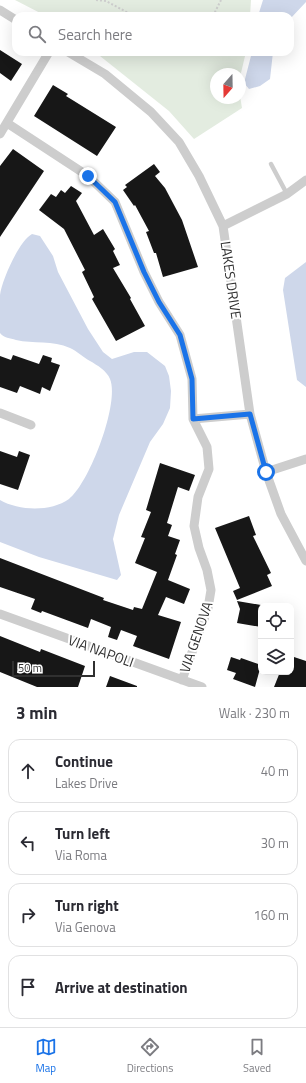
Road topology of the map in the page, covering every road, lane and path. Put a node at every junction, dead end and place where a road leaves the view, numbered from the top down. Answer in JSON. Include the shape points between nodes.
{"nodes":[{"id":1,"x":96,"y":0,"type":"edge"},
{"id":2,"x":221,"y":0,"type":"edge"},
{"id":3,"x":0,"y":10,"type":"edge"},
{"id":4,"x":127,"y":12,"type":"edge"},
{"id":5,"x":215,"y":12,"type":"edge"},
{"id":6,"x":12,"y":18,"type":"edge"},
{"id":7,"x":47,"y":56,"type":"edge"},
{"id":8,"x":75,"y":56,"type":"edge"},
{"id":9,"x":7,"y":123,"type":"junction"},
{"id":10,"x":0,"y":134,"type":"edge"},
{"id":11,"x":271,"y":164,"type":"dead end"},
{"id":12,"x":306,"y":180,"type":"edge"},
{"id":13,"x":287,"y":194,"type":"junction"},
{"id":14,"x":223,"y":226,"type":"junction"},
{"id":15,"x":0,"y":413,"type":"edge"},
{"id":16,"x":250,"y":414,"type":"junction"},
{"id":17,"x":193,"y":419,"type":"junction"},
{"id":18,"x":31,"y":424,"type":"dead end"},
{"id":19,"x":306,"y":459,"type":"edge"},
{"id":20,"x":266,"y":472,"type":"junction"},
{"id":21,"x":306,"y":561,"type":"edge"},
{"id":22,"x":0,"y":614,"type":"edge"},
{"id":23,"x":182,"y":680,"type":"junction"},
{"id":24,"x":202,"y":687,"type":"edge"}],
"edges":[{"from":1,"to":4,"type":"path","via":[[106,1]]},
{"from":2,"to":5,"type":"path"},
{"from":3,"to":6,"type":"street"},
{"from":7,"to":9,"type":"street"},
{"from":8,"to":14,"type":"street","name":"LAKES DRIVE","via":[[105,74],[151,112],[179,142]]},
{"from":9,"to":10,"type":"street"},
{"from":9,"to":17,"type":"street","name":"VIA GENOVA","via":[[88,176],[115,202],[144,272],[180,335],[192,379]]},
{"from":11,"to":13,"type":"lane"},
{"from":12,"to":13,"type":"street"},
{"from":13,"to":14,"type":"street"},
{"from":14,"to":16,"type":"street","name":"LAKES DRIVE"},
{"from":15,"to":18,"type":"street"},
{"from":16,"to":17,"type":"street"},
{"from":16,"to":20,"type":"street","name":"LAKES DRIVE"},
{"from":17,"to":23,"type":"street","name":"VIA GENOVA","via":[[206,448],[209,469],[198,496],[194,526],[211,590],[208,608]]},
{"from":19,"to":20,"type":"street"},
{"from":20,"to":21,"type":"street","name":"LAKES DRIVE","via":[[281,514]]},
{"from":22,"to":23,"type":"street","name":"VIA NAPOLI"},
{"from":23,"to":24,"type":"street","name":"VIA NAPOLI"}]}
